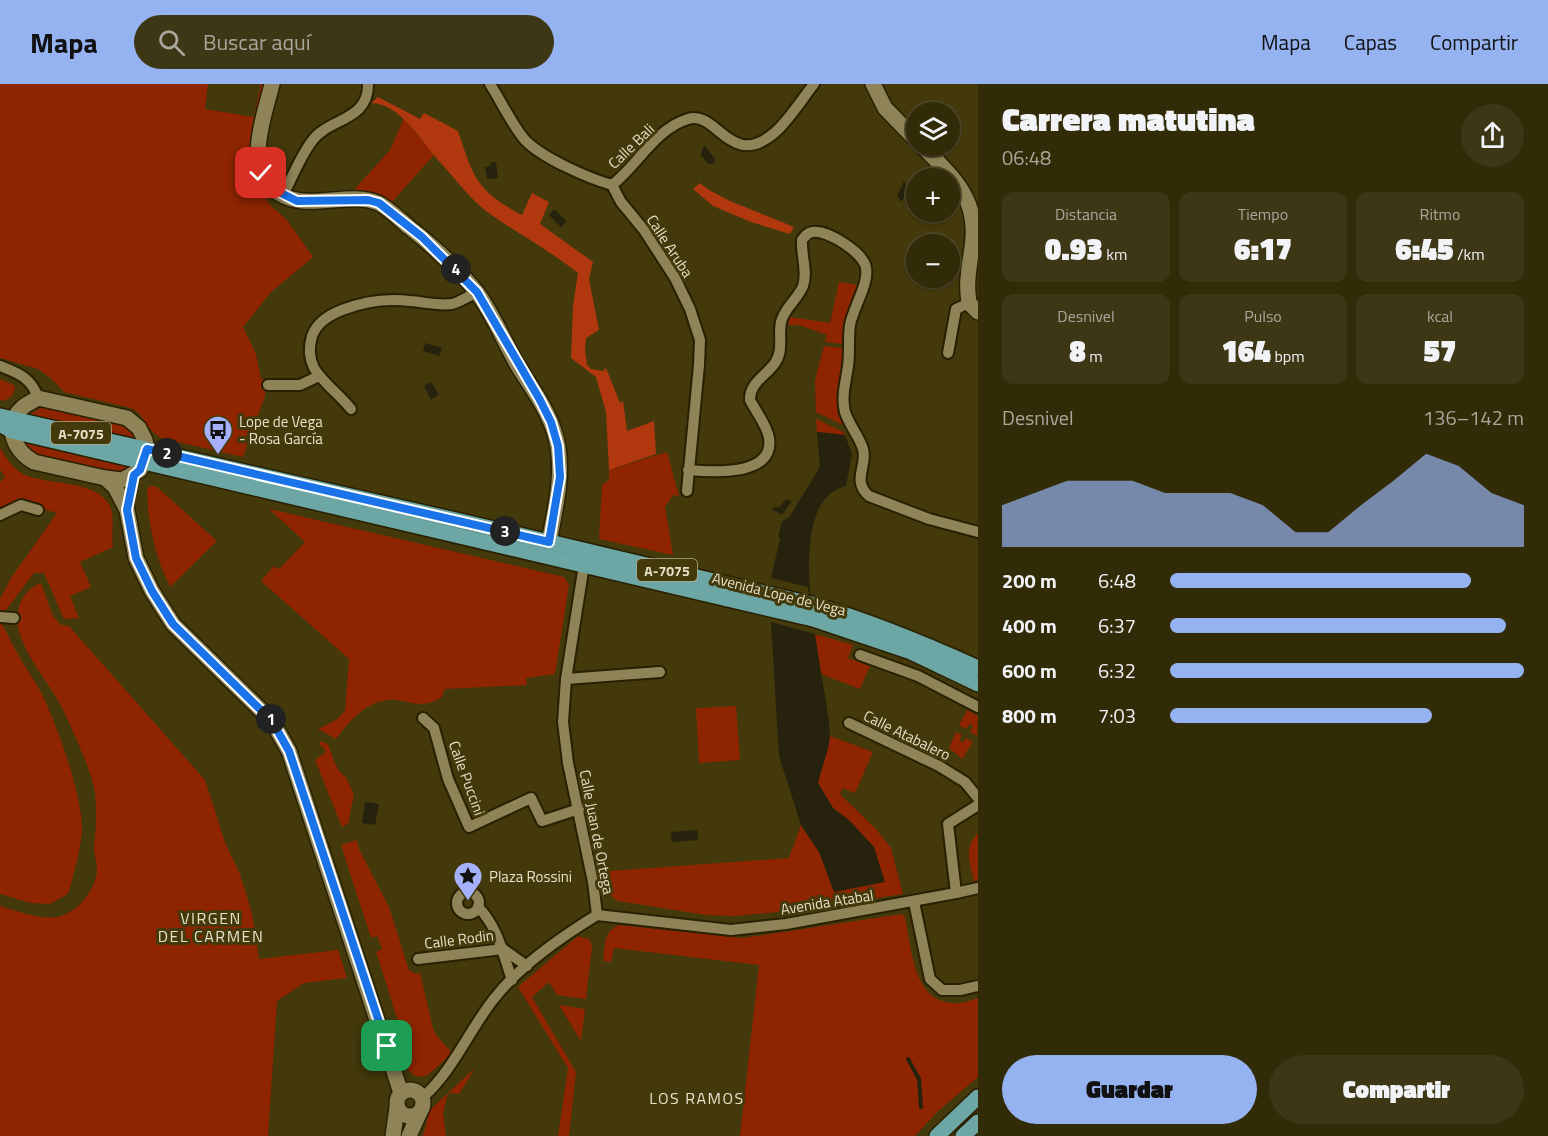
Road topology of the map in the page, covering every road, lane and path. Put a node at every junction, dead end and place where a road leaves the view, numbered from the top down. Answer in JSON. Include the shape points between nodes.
{"nodes":[{"id":1,"x":272,"y":84,"type":"edge"},
{"id":2,"x":368,"y":84,"type":"edge"},
{"id":3,"x":490,"y":84,"type":"edge"},
{"id":4,"x":814,"y":84,"type":"edge"},
{"id":5,"x":873,"y":84,"type":"edge"},
{"id":6,"x":906,"y":130,"type":"edge"},
{"id":7,"x":932,"y":156,"type":"edge"},
{"id":8,"x":612,"y":185,"type":"junction"},
{"id":9,"x":283,"y":195,"type":"junction"},
{"id":10,"x":477,"y":292,"type":"junction"},
{"id":11,"x":973,"y":308,"type":"edge"},
{"id":12,"x":948,"y":353,"type":"dead end"},
{"id":13,"x":0,"y":366,"type":"edge"},
{"id":14,"x":320,"y":376,"type":"junction"},
{"id":15,"x":268,"y":385,"type":"dead end"},
{"id":16,"x":38,"y":398,"type":"junction"},
{"id":17,"x":351,"y":409,"type":"dead end"},
{"id":18,"x":7,"y":422,"type":"edge"},
{"id":19,"x":141,"y":462,"type":"junction"},
{"id":20,"x":688,"y":470,"type":"junction"},
{"id":21,"x":105,"y":478,"type":"junction"},
{"id":22,"x":687,"y":491,"type":"dead end"},
{"id":23,"x":38,"y":510,"type":"dead end"},
{"id":24,"x":127,"y":510,"type":"junction"},
{"id":25,"x":0,"y":515,"type":"edge"},
{"id":26,"x":978,"y":532,"type":"edge"},
{"id":27,"x":549,"y":542,"type":"junction"},
{"id":28,"x":584,"y":565,"type":"junction"},
{"id":29,"x":771,"y":602,"type":"junction"},
{"id":30,"x":0,"y":617,"type":"edge"},
{"id":31,"x":14,"y":618,"type":"dead end"},
{"id":32,"x":860,"y":655,"type":"dead end"},
{"id":33,"x":978,"y":668,"type":"edge"},
{"id":34,"x":660,"y":672,"type":"dead end"},
{"id":35,"x":566,"y":680,"type":"junction"},
{"id":36,"x":978,"y":684,"type":"edge"},
{"id":37,"x":978,"y":707,"type":"edge"},
{"id":38,"x":423,"y":718,"type":"dead end"},
{"id":39,"x":849,"y":723,"type":"dead end"},
{"id":40,"x":978,"y":798,"type":"edge"},
{"id":41,"x":978,"y":805,"type":"edge"},
{"id":42,"x":579,"y":809,"type":"junction"},
{"id":43,"x":978,"y":888,"type":"edge"},
{"id":44,"x":956,"y":893,"type":"junction"},
{"id":45,"x":914,"y":902,"type":"junction"},
{"id":46,"x":478,"y":907,"type":"dead end"},
{"id":47,"x":597,"y":915,"type":"junction"},
{"id":48,"x":503,"y":949,"type":"junction"},
{"id":49,"x":418,"y":959,"type":"dead end"},
{"id":50,"x":526,"y":966,"type":"junction"},
{"id":51,"x":512,"y":980,"type":"junction"},
{"id":52,"x":978,"y":986,"type":"edge"},
{"id":53,"x":978,"y":1097,"type":"edge"},
{"id":54,"x":399,"y":1100,"type":"junction"},
{"id":55,"x":421,"y":1105,"type":"junction"},
{"id":56,"x":978,"y":1122,"type":"edge"},
{"id":57,"x":402,"y":1135,"type":"edge"},
{"id":58,"x":937,"y":1136,"type":"edge"},
{"id":59,"x":963,"y":1136,"type":"edge"}],
"edges":[{"from":1,"to":9,"type":"street","via":[[259,160],[261,173],[271,188]]},
{"from":2,"to":9,"type":"street","via":[[369,93],[363,105],[313,139]]},
{"from":3,"to":8,"type":"street","via":[[524,139],[536,149],[590,179]]},
{"from":4,"to":8,"type":"street","name":"Calle Bali","via":[[775,133],[757,144],[734,143],[704,120],[686,119],[655,140]]},
{"from":5,"to":6,"type":"street","via":[[885,108]]},
{"from":7,"to":11,"type":"street","via":[[954,178],[972,217],[968,281]]},
{"from":8,"to":20,"type":"street","name":"Calle Aruba","via":[[675,278],[696,324],[700,352]]},
{"from":9,"to":10,"type":"street","via":[[297,201],[379,203],[422,237]]},
{"from":10,"to":14,"type":"street","via":[[454,304],[383,299],[334,314],[321,321],[310,343],[310,357]]},
{"from":10,"to":27,"type":"street","via":[[540,400],[558,446],[560,477]]},
{"from":11,"to":12,"type":"street","via":[[956,309]]},
{"from":13,"to":16,"type":"street","via":[[28,379]]},
{"from":14,"to":15,"type":"street","via":[[300,385]]},
{"from":14,"to":17,"type":"street"},
{"from":16,"to":18,"type":"street"},
{"from":16,"to":19,"type":"street","via":[[127,418],[145,440]]},
{"from":18,"to":19,"type":"main road","name":"Avenida Lope de Vega","number":"A-7075"},
{"from":18,"to":21,"type":"street","via":[[12,439],[34,462]]},
{"from":19,"to":21,"type":"street","via":[[122,480]]},
{"from":19,"to":24,"type":"street"},
{"from":19,"to":27,"type":"main road","name":"Avenida Lope de Vega","number":"A-7075"},
{"from":19,"to":28,"type":"main road","name":"Avenida Lope de Vega","number":"A-7075"},
{"from":20,"to":22,"type":"street","name":"Calle Aruba"},
{"from":20,"to":26,"type":"street","via":[[751,468],[767,453],[769,436],[749,394],[776,362],[781,348],[780,324],[803,286],[802,240],[815,231],[857,252],[867,270],[850,325],[843,395],[847,417],[864,451],[860,484],[863,491],[929,519]]},
{"from":21,"to":24,"type":"street"},
{"from":23,"to":25,"type":"street","via":[[21,505]]},
{"from":24,"to":54,"type":"street","via":[[136,558],[173,624],[272,721],[289,751]]},
{"from":27,"to":29,"type":"main road","name":"Avenida Lope de Vega","number":"A-7075"},
{"from":28,"to":29,"type":"main road","name":"Avenida Lope de Vega","number":"A-7075"},
{"from":28,"to":35,"type":"street","name":"Calle Juan de Ortega"},
{"from":29,"to":33,"type":"main road","name":"Avenida Lope de Vega","number":"A-7075","via":[[811,603],[851,615]]},
{"from":29,"to":36,"type":"main road","name":"Avenida Lope de Vega","number":"A-7075","via":[[911,652]]},
{"from":30,"to":31,"type":"street"},
{"from":32,"to":37,"type":"street","via":[[918,676]]},
{"from":34,"to":35,"type":"street"},
{"from":35,"to":42,"type":"street","name":"Calle Juan de Ortega","via":[[563,722]]},
{"from":38,"to":42,"type":"street","name":"Calle Puccini","via":[[434,728],[448,779],[469,827],[531,798],[542,821]]},
{"from":39,"to":40,"type":"street","name":"Calle Atabalero","via":[[939,766],[965,782]]},
{"from":41,"to":44,"type":"street","via":[[948,824]]},
{"from":42,"to":47,"type":"street","name":"Calle Juan de Ortega"},
{"from":43,"to":44,"type":"street","name":"Avenida Atabal"},
{"from":44,"to":45,"type":"street","name":"Avenida Atabal"},
{"from":45,"to":47,"type":"street","name":"Avenida Atabal","via":[[731,930]]},
{"from":45,"to":52,"type":"street","via":[[930,979],[942,990]]},
{"from":46,"to":48,"type":"street","via":[[488,917]]},
{"from":47,"to":50,"type":"street","name":"Calle Juan de Ortega"},
{"from":48,"to":49,"type":"street","name":"Calle Rodin"},
{"from":48,"to":50,"type":"street"},
{"from":48,"to":51,"type":"street"},
{"from":50,"to":51,"type":"street","name":"Calle Juan de Ortega"},
{"from":51,"to":55,"type":"street","name":"Calle Juan de Ortega","via":[[493,999],[449,1070]]},
{"from":53,"to":58,"type":"main road"},
{"from":54,"to":55,"type":"street","via":[[412,1090]]},
{"from":54,"to":55,"type":"street","via":[[402,1114],[407,1116],[412,1117]]},
{"from":54,"to":57,"type":"street"},
{"from":55,"to":57,"type":"street"},
{"from":56,"to":59,"type":"main road"}]}
